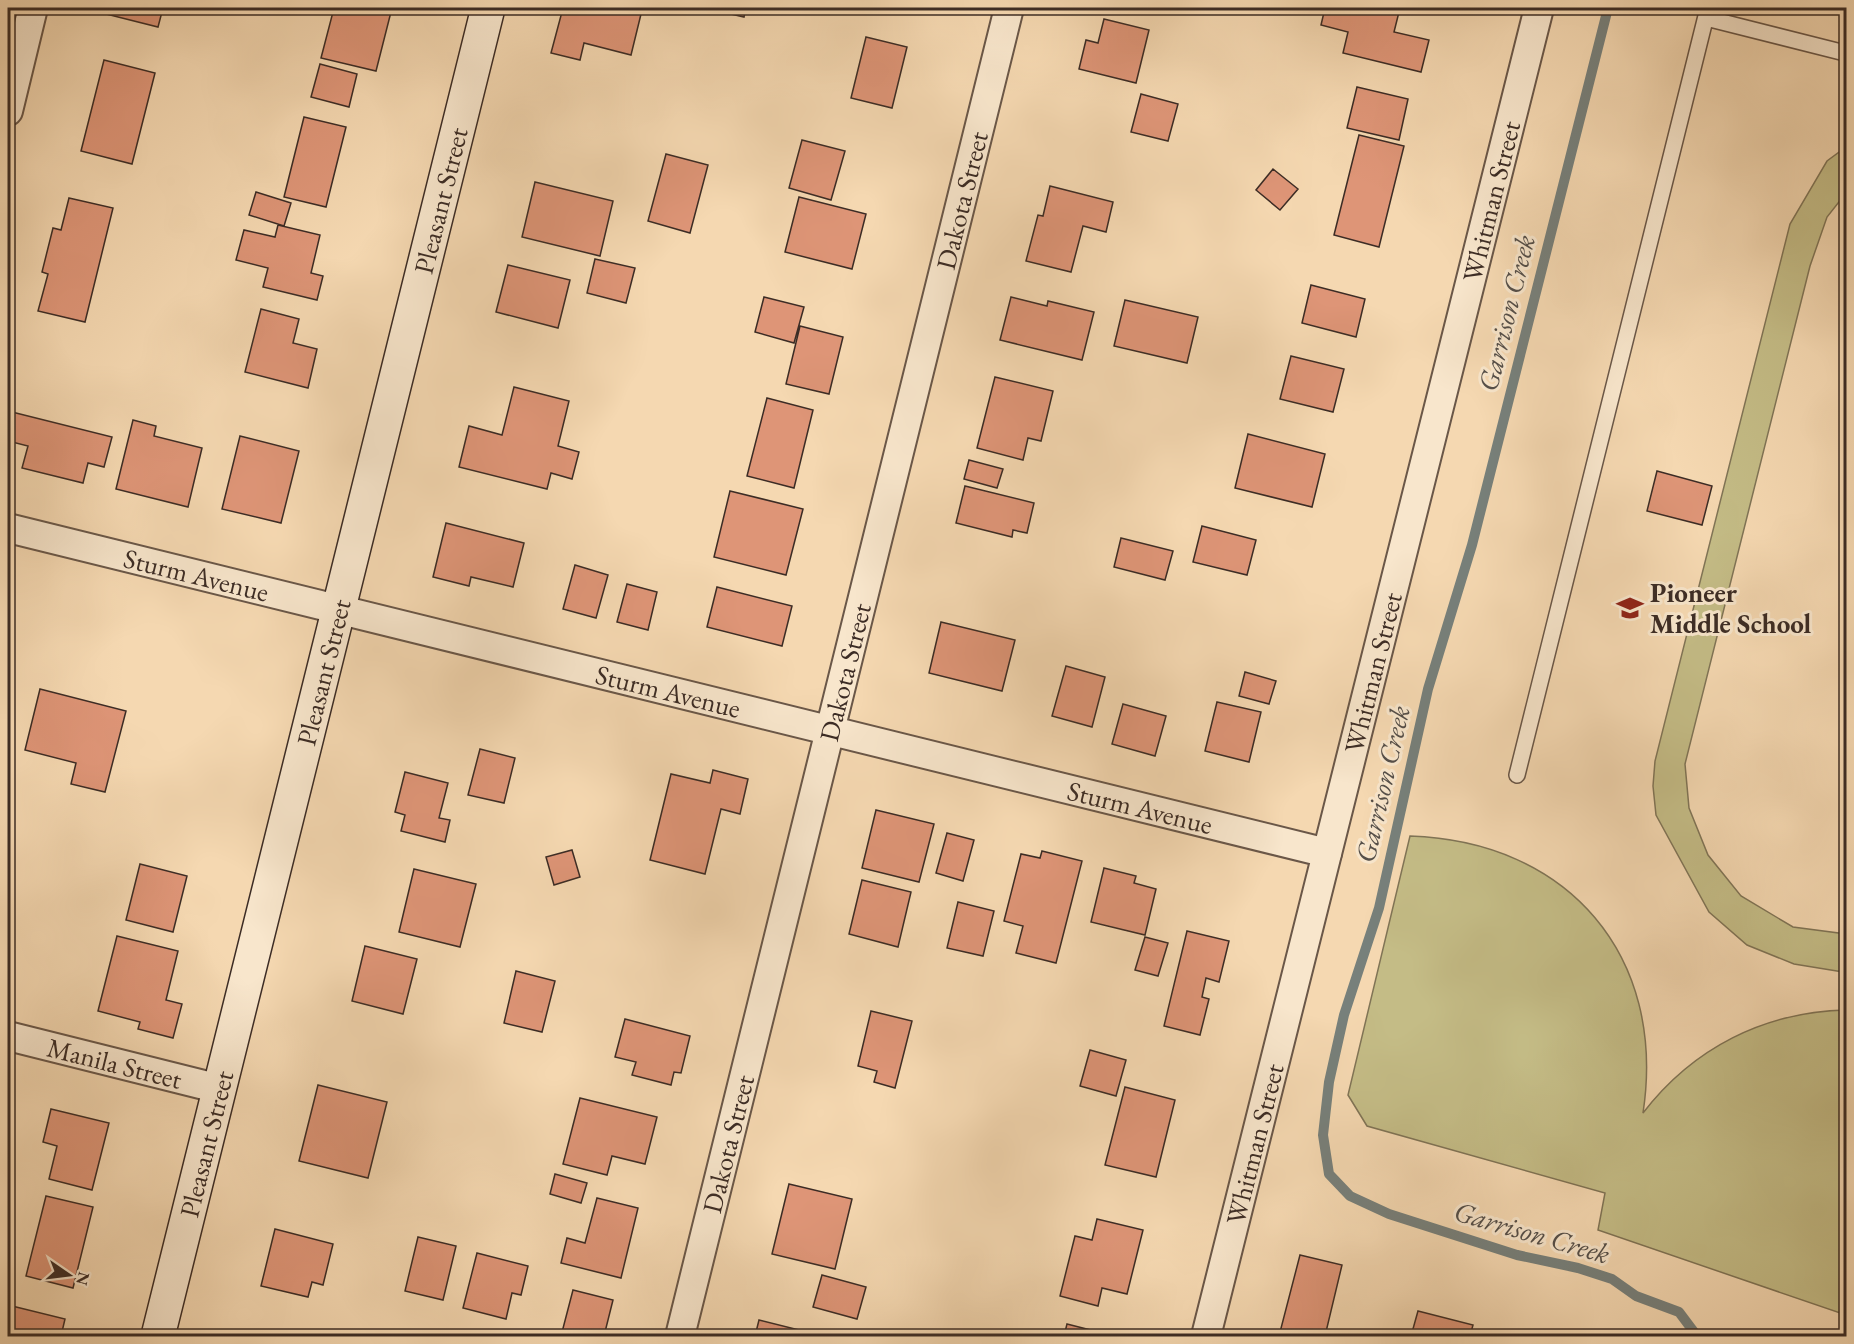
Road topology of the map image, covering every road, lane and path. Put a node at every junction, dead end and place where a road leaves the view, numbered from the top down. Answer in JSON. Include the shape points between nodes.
{"nodes":[{"id":1,"x":33,"y":8,"type":"edge"},
{"id":2,"x":489,"y":8,"type":"edge"},
{"id":3,"x":1009,"y":8,"type":"edge"},
{"id":4,"x":1539,"y":8,"type":"edge"},
{"id":5,"x":1707,"y":13,"type":"edge"},
{"id":6,"x":1845,"y":53,"type":"edge"},
{"id":7,"x":8,"y":111,"type":"edge"},
{"id":8,"x":8,"y":528,"type":"edge"},
{"id":9,"x":340,"y":610,"type":"junction"},
{"id":10,"x":830,"y":731,"type":"junction"},
{"id":11,"x":1517,"y":775,"type":"dead end"},
{"id":12,"x":1327,"y":854,"type":"junction"},
{"id":13,"x":8,"y":1036,"type":"edge"},
{"id":14,"x":220,"y":1089,"type":"junction"},
{"id":15,"x":158,"y":1336,"type":"edge"},
{"id":16,"x":680,"y":1336,"type":"edge"},
{"id":17,"x":1206,"y":1336,"type":"edge"}],
"edges":[{"from":1,"to":7,"type":"street"},
{"from":2,"to":9,"type":"main road","name":"Pleasant Street"},
{"from":3,"to":10,"type":"street","name":"Dakota Street"},
{"from":4,"to":12,"type":"street","name":"Whitman Street"},
{"from":5,"to":6,"type":"lane"},
{"from":5,"to":11,"type":"lane"},
{"from":8,"to":9,"type":"street","name":"Sturm Avenue"},
{"from":9,"to":10,"type":"street","name":"Sturm Avenue"},
{"from":9,"to":14,"type":"main road","name":"Pleasant Street"},
{"from":10,"to":12,"type":"street","name":"Sturm Avenue"},
{"from":10,"to":16,"type":"street","name":"Dakota Street"},
{"from":12,"to":17,"type":"street","name":"Whitman Street"},
{"from":13,"to":14,"type":"street","name":"Manila Street"},
{"from":14,"to":15,"type":"main road","name":"Pleasant Street"}]}
